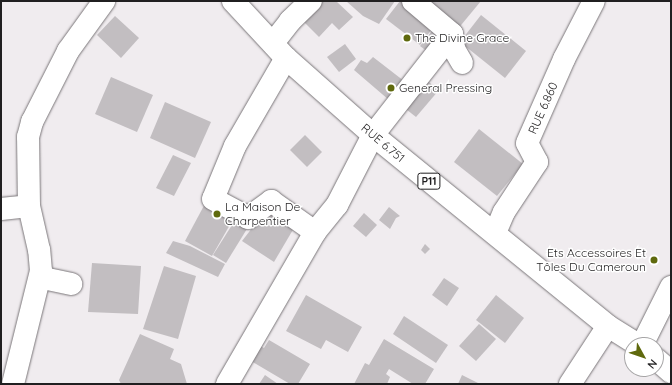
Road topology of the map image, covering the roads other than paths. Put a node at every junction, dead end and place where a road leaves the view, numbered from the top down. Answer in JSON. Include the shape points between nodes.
{"nodes":[{"id":1,"x":104,"y":1,"type":"edge"},
{"id":2,"x":233,"y":1,"type":"edge"},
{"id":3,"x":311,"y":1,"type":"edge"},
{"id":4,"x":413,"y":1,"type":"edge"},
{"id":5,"x":594,"y":1,"type":"edge"},
{"id":6,"x":452,"y":34,"type":"junction"},
{"id":7,"x":279,"y":51,"type":"junction"},
{"id":8,"x":462,"y":63,"type":"dead end"},
{"id":9,"x":373,"y":135,"type":"junction"},
{"id":10,"x":29,"y":206,"type":"junction"},
{"id":11,"x":1,"y":209,"type":"edge"},
{"id":12,"x":315,"y":232,"type":"junction"},
{"id":13,"x":495,"y":234,"type":"junction"},
{"id":14,"x":41,"y":271,"type":"junction"},
{"id":15,"x":70,"y":284,"type":"dead end"},
{"id":16,"x":671,"y":287,"type":"edge"},
{"id":17,"x":608,"y":326,"type":"junction"},
{"id":18,"x":626,"y":337,"type":"edge"},
{"id":19,"x":646,"y":337,"type":"edge"},
{"id":20,"x":13,"y":384,"type":"edge"},
{"id":21,"x":227,"y":384,"type":"edge"},
{"id":22,"x":570,"y":384,"type":"edge"}],
"edges":[{"from":1,"to":10,"type":"street","via":[[68,51],[32,122],[28,137]]},
{"from":2,"to":7,"type":"street","name":"RUE 6.751","number":"P11"},
{"from":3,"to":7,"type":"street","via":[[290,21]]},
{"from":4,"to":6,"type":"street"},
{"from":5,"to":13,"type":"street","name":"RUE 6.860","via":[[564,59],[527,143],[537,162],[504,212]]},
{"from":6,"to":8,"type":"street","via":[[454,49]]},
{"from":6,"to":9,"type":"street"},
{"from":7,"to":9,"type":"street","name":"RUE 6.751","number":"P11"},
{"from":7,"to":12,"type":"street","via":[[212,199],[248,218],[271,201]]},
{"from":9,"to":12,"type":"street","via":[[337,205]]},
{"from":9,"to":13,"type":"street","name":"RUE 6.751","number":"P11"},
{"from":10,"to":11,"type":"street","via":[[20,209]]},
{"from":10,"to":14,"type":"street"},
{"from":12,"to":21,"type":"street"},
{"from":13,"to":17,"type":"street","name":"RUE 6.751","number":"P11"},
{"from":14,"to":15,"type":"street","via":[[43,278]]},
{"from":14,"to":20,"type":"street"},
{"from":16,"to":19,"type":"street"},
{"from":17,"to":18,"type":"street","name":"RUE 6.751","number":"P11"},
{"from":17,"to":22,"type":"street"}]}
